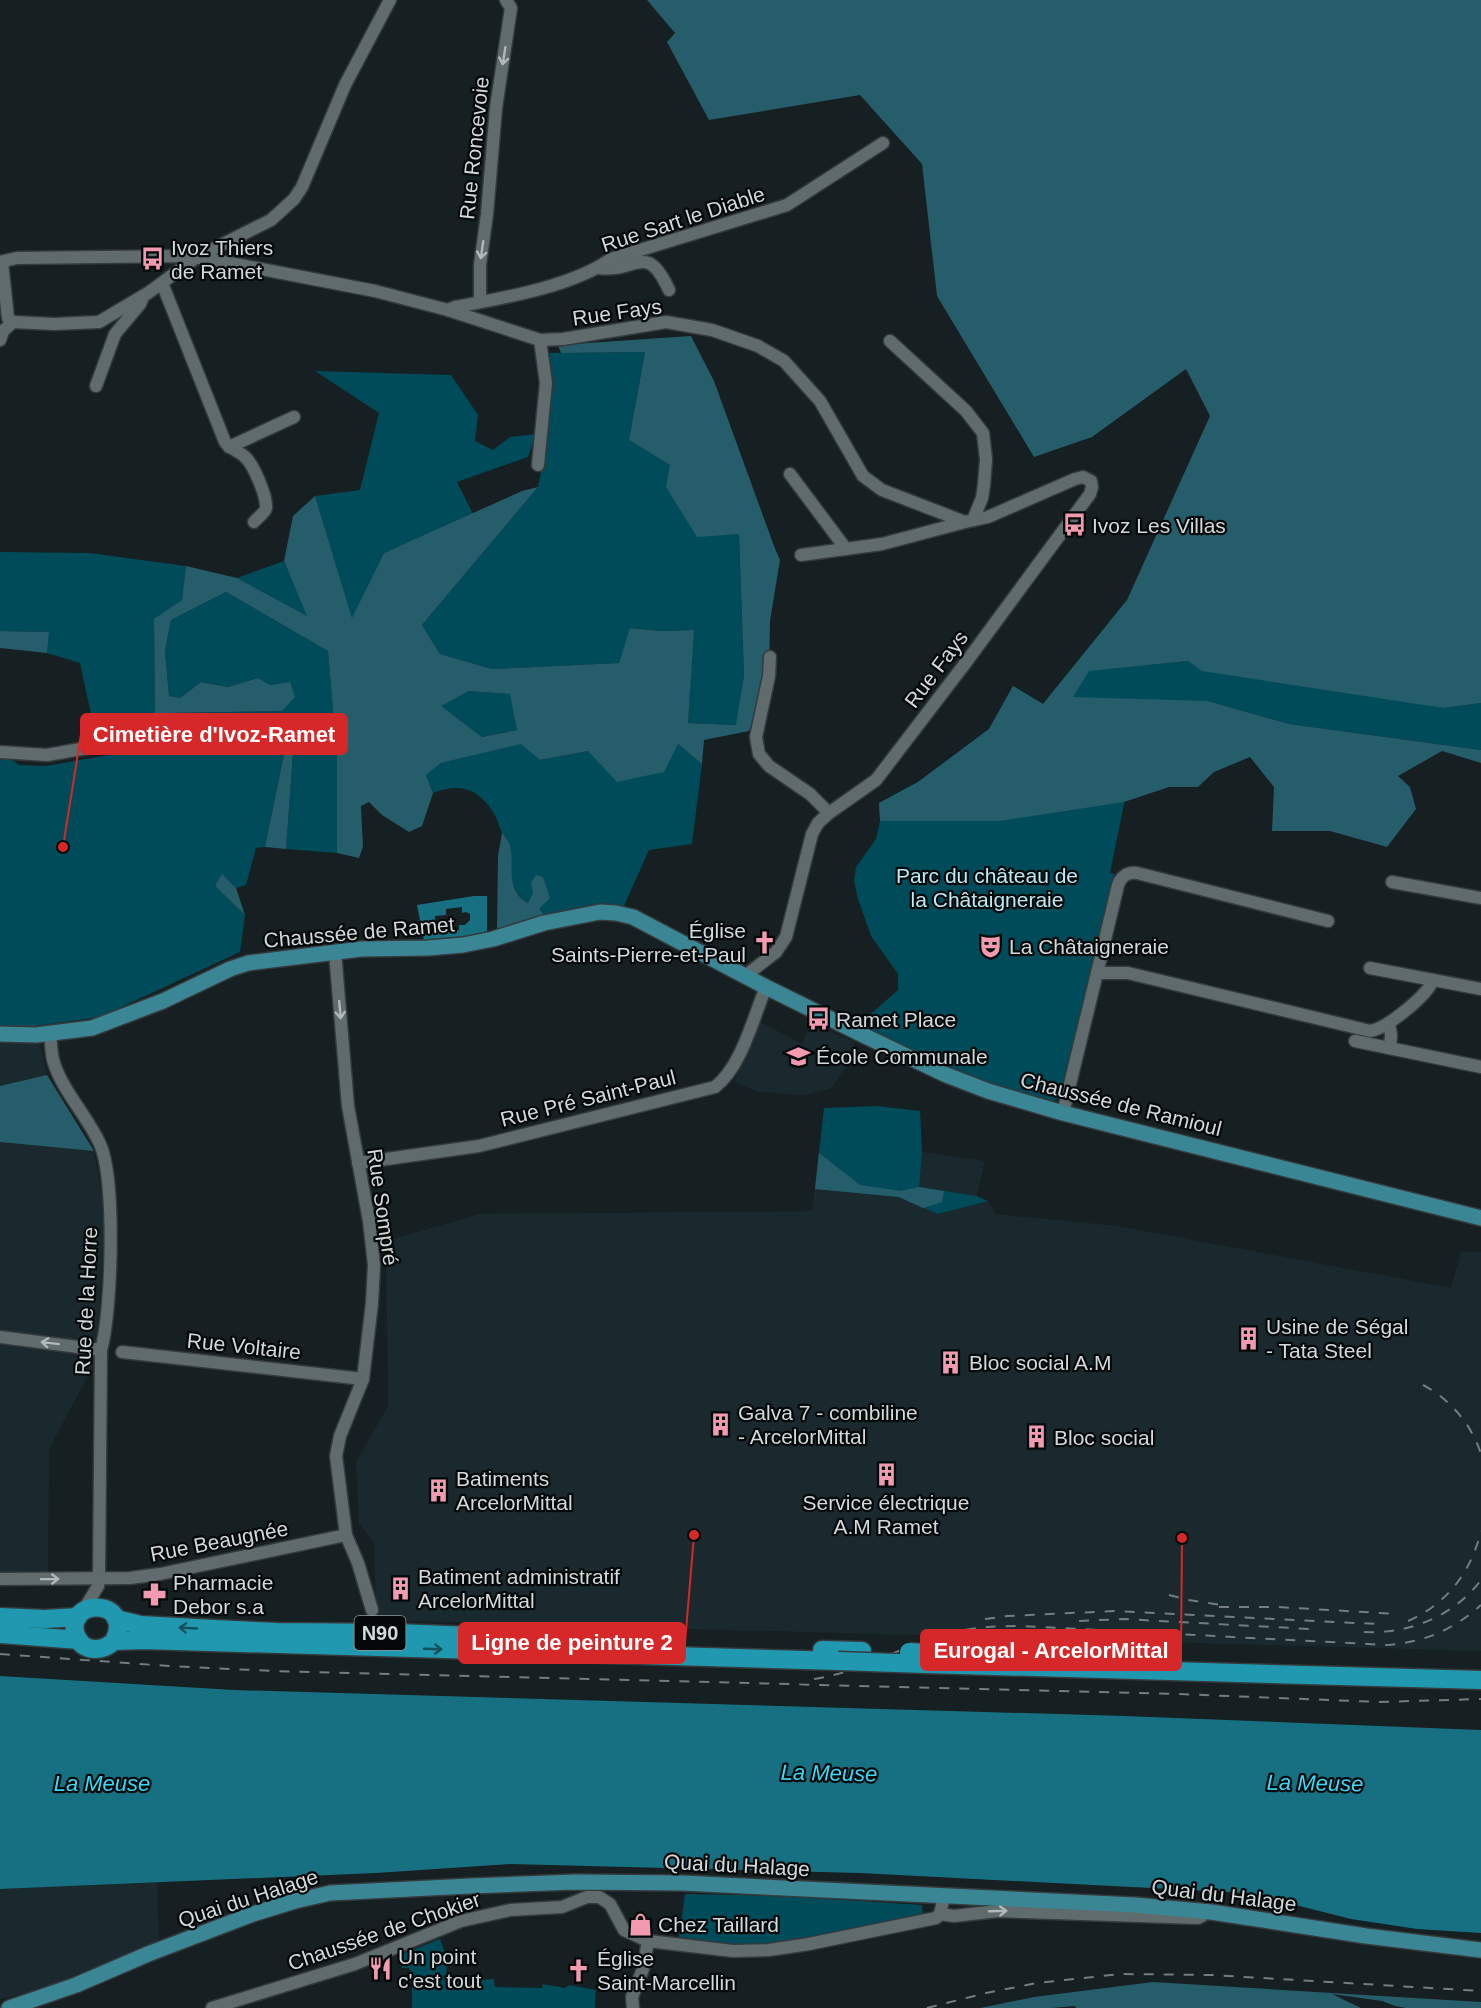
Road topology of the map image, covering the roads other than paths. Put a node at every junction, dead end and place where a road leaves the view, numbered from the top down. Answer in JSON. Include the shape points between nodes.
{"nodes":[{"id":1,"x":390,"y":0,"type":"edge"},
{"id":2,"x":506,"y":0,"type":"edge"},
{"id":3,"x":883,"y":143,"type":"dead end"},
{"id":4,"x":197,"y":257,"type":"junction"},
{"id":5,"x":1,"y":262,"type":"edge"},
{"id":6,"x":598,"y":268,"type":"junction"},
{"id":7,"x":162,"y":283,"type":"junction"},
{"id":8,"x":669,"y":290,"type":"dead end"},
{"id":9,"x":143,"y":296,"type":"junction"},
{"id":10,"x":480,"y":302,"type":"junction"},
{"id":11,"x":448,"y":310,"type":"junction"},
{"id":12,"x":13,"y":322,"type":"junction"},
{"id":13,"x":0,"y":339,"type":"edge"},
{"id":14,"x":540,"y":340,"type":"junction"},
{"id":15,"x":890,"y":341,"type":"dead end"},
{"id":16,"x":96,"y":386,"type":"dead end"},
{"id":17,"x":294,"y":417,"type":"dead end"},
{"id":18,"x":229,"y":447,"type":"junction"},
{"id":19,"x":538,"y":465,"type":"dead end"},
{"id":20,"x":790,"y":474,"type":"dead end"},
{"id":21,"x":969,"y":521,"type":"junction"},
{"id":22,"x":254,"y":522,"type":"dead end"},
{"id":23,"x":846,"y":549,"type":"junction"},
{"id":24,"x":801,"y":555,"type":"dead end"},
{"id":25,"x":770,"y":657,"type":"dead end"},
{"id":26,"x":126,"y":741,"type":"dead end"},
{"id":27,"x":0,"y":752,"type":"edge"},
{"id":28,"x":829,"y":813,"type":"junction"},
{"id":29,"x":1392,"y":882,"type":"dead end"},
{"id":30,"x":1481,"y":898,"type":"edge"},
{"id":31,"x":1328,"y":921,"type":"dead end"},
{"id":32,"x":335,"y":952,"type":"junction"},
{"id":33,"x":1371,"y":968,"type":"dead end"},
{"id":34,"x":1097,"y":973,"type":"junction"},
{"id":35,"x":745,"y":976,"type":"junction"},
{"id":36,"x":1433,"y":980,"type":"junction"},
{"id":37,"x":766,"y":987,"type":"junction"},
{"id":38,"x":1481,"y":989,"type":"edge"},
{"id":39,"x":1389,"y":1023,"type":"junction"},
{"id":40,"x":50,"y":1032,"type":"junction"},
{"id":41,"x":0,"y":1034,"type":"edge"},
{"id":42,"x":1355,"y":1041,"type":"dead end"},
{"id":43,"x":1390,"y":1048,"type":"junction"},
{"id":44,"x":1481,"y":1067,"type":"edge"},
{"id":45,"x":1063,"y":1113,"type":"junction"},
{"id":46,"x":358,"y":1162,"type":"junction"},
{"id":47,"x":1481,"y":1218,"type":"edge"},
{"id":48,"x":0,"y":1337,"type":"edge"},
{"id":49,"x":101,"y":1350,"type":"junction"},
{"id":50,"x":122,"y":1352,"type":"dead end"},
{"id":51,"x":363,"y":1378,"type":"junction"},
{"id":52,"x":346,"y":1535,"type":"junction"},
{"id":53,"x":0,"y":1579,"type":"edge"},
{"id":54,"x":99,"y":1582,"type":"junction"},
{"id":55,"x":372,"y":1610,"type":"dead end"},
{"id":56,"x":80,"y":1614,"type":"junction"},
{"id":57,"x":112,"y":1615,"type":"junction"},
{"id":58,"x":0,"y":1617,"type":"edge"},
{"id":59,"x":0,"y":1634,"type":"edge"},
{"id":60,"x":79,"y":1640,"type":"junction"},
{"id":61,"x":114,"y":1641,"type":"junction"},
{"id":62,"x":1481,"y":1669,"type":"edge"},
{"id":63,"x":1481,"y":1680,"type":"edge"},
{"id":64,"x":944,"y":1896,"type":"junction"},
{"id":65,"x":1211,"y":1912,"type":"junction"},
{"id":66,"x":940,"y":1914,"type":"junction"},
{"id":67,"x":648,"y":1941,"type":"junction"},
{"id":68,"x":1481,"y":1950,"type":"edge"},
{"id":69,"x":16,"y":2007,"type":"edge"},
{"id":70,"x":212,"y":2008,"type":"edge"},
{"id":71,"x":633,"y":2008,"type":"edge"}],
"edges":[{"from":1,"to":4,"type":"street","via":[[345,85],[294,199],[271,220]]},
{"from":2,"to":10,"type":"street","name":"Rue Roncevoie","one_way":true,"via":[[511,8],[496,108],[480,265]]},
{"from":3,"to":6,"type":"street","name":"Rue Sart le Diable","via":[[787,205],[611,259]]},
{"from":4,"to":5,"type":"street","name":"Rue Fays","via":[[17,258]]},
{"from":4,"to":7,"type":"street"},
{"from":4,"to":11,"type":"street","name":"Rue Fays","via":[[375,291]]},
{"from":5,"to":12,"type":"street","via":[[8,318]]},
{"from":6,"to":8,"type":"street","via":[[642,261],[654,264]]},
{"from":6,"to":10,"type":"street","name":"Rue Sart le Diable","via":[[556,284]]},
{"from":7,"to":9,"type":"street"},
{"from":7,"to":18,"type":"street"},
{"from":9,"to":12,"type":"street","via":[[99,322]]},
{"from":9,"to":16,"type":"street","via":[[115,334]]},
{"from":10,"to":11,"type":"street","name":"Rue Sart le Diable"},
{"from":11,"to":14,"type":"street","name":"Rue Fays"},
{"from":12,"to":13,"type":"street"},
{"from":14,"to":19,"type":"street","via":[[546,383]]},
{"from":14,"to":21,"type":"street","name":"Rue Fays","via":[[666,322],[712,330],[758,346],[784,361],[820,401],[863,476],[882,490]]},
{"from":15,"to":21,"type":"street","via":[[966,411],[983,433],[986,459],[982,498]]},
{"from":17,"to":18,"type":"street"},
{"from":18,"to":22,"type":"street","via":[[245,456],[260,482],[266,508]]},
{"from":20,"to":23,"type":"street"},
{"from":21,"to":23,"type":"street","via":[[882,544]]},
{"from":21,"to":28,"type":"street","name":"Rue Fays","via":[[988,517],[1075,479],[1091,481],[1090,494],[876,780]]},
{"from":23,"to":24,"type":"street"},
{"from":25,"to":28,"type":"street","via":[[756,737],[759,754]]},
{"from":26,"to":27,"type":"street","via":[[47,755]]},
{"from":28,"to":35,"type":"street","name":"Rue Fays","via":[[812,834],[786,937],[776,952]]},
{"from":29,"to":30,"type":"street"},
{"from":31,"to":34,"type":"street","via":[[1129,873],[1118,885]]},
{"from":32,"to":35,"type":"main road","name":"Chaussée de Ramet","via":[[463,945],[609,912],[633,917]]},
{"from":32,"to":40,"type":"main road","name":"Chaussée de Ramet","via":[[248,963],[104,1024]]},
{"from":32,"to":46,"type":"street","name":"Rue Sompré","one_way":true,"via":[[348,1106]]},
{"from":33,"to":36,"type":"street"},
{"from":34,"to":39,"type":"street","via":[[1128,973],[1364,1031]]},
{"from":34,"to":45,"type":"street"},
{"from":35,"to":37,"type":"main road"},
{"from":36,"to":38,"type":"street"},
{"from":36,"to":39,"type":"street","via":[[1425,993]]},
{"from":37,"to":45,"type":"main road","name":"Chaussée de Ramioul","via":[[944,1074]]},
{"from":37,"to":46,"type":"street","name":"Rue Pré Saint-Paul","via":[[735,1064],[715,1087],[479,1146]]},
{"from":39,"to":43,"type":"street"},
{"from":40,"to":41,"type":"main road","name":"Chaussée de Ramet"},
{"from":40,"to":49,"type":"street","name":"Rue de la Horre","via":[[56,1070],[101,1145],[106,1170],[110,1197],[108,1289]]},
{"from":42,"to":43,"type":"street"},
{"from":43,"to":44,"type":"street"},
{"from":45,"to":47,"type":"main road","name":"Chaussée de Ramioul"},
{"from":46,"to":51,"type":"street","name":"Rue Sompré","via":[[374,1265]]},
{"from":49,"to":48,"type":"street","one_way":true},
{"from":49,"to":54,"type":"street","name":"Rue de la Horre"},
{"from":50,"to":51,"type":"street","name":"Rue Voltaire"},
{"from":51,"to":52,"type":"street","name":"Rue Sompré","via":[[336,1456]]},
{"from":52,"to":54,"type":"street","name":"Rue Beaugnée","via":[[160,1574]]},
{"from":52,"to":55,"type":"street","name":"Rue Sompré"},
{"from":53,"to":54,"type":"street","name":"Rue Beaugnée","one_way":true},
{"from":54,"to":56,"type":"street"},
{"from":54,"to":57,"type":"street"},
{"from":56,"to":57,"type":"highway","via":[[97,1606]]},
{"from":56,"to":58,"type":"highway","via":[[45,1619]]},
{"from":56,"to":60,"type":"highway","via":[[75,1629]]},
{"from":57,"to":61,"type":"highway","via":[[118,1626]]},
{"from":62,"to":57,"type":"highway","number":"N90","one_way":true,"bridge":true,"via":[[277,1632],[141,1625]]},
{"from":59,"to":60,"type":"highway"},
{"from":60,"to":61,"type":"highway","via":[[96,1650]]},
{"from":61,"to":63,"type":"highway","number":"N90","one_way":true,"bridge":true},
{"from":64,"to":65,"type":"main road","name":"Quai du Halage"},
{"from":64,"to":66,"type":"street"},
{"from":64,"to":69,"type":"main road","name":"Quai du Halage","via":[[586,1882],[330,1893],[253,1914]]},
{"from":66,"to":65,"type":"street","name":"Chaussée de Chokier","one_way":true,"via":[[998,1911],[1198,1918]]},
{"from":65,"to":68,"type":"main road","name":"Quai du Halage"},
{"from":66,"to":67,"type":"street","name":"Chaussée de Chokier","via":[[936,1918],[769,1950],[733,1951]]},
{"from":67,"to":70,"type":"street","name":"Chaussée de Chokier","via":[[624,1930],[610,1904],[599,1897],[586,1897],[562,1907],[510,1910],[461,1921],[355,1964]]},
{"from":67,"to":71,"type":"street","via":[[643,1969],[632,1996]]}]}
